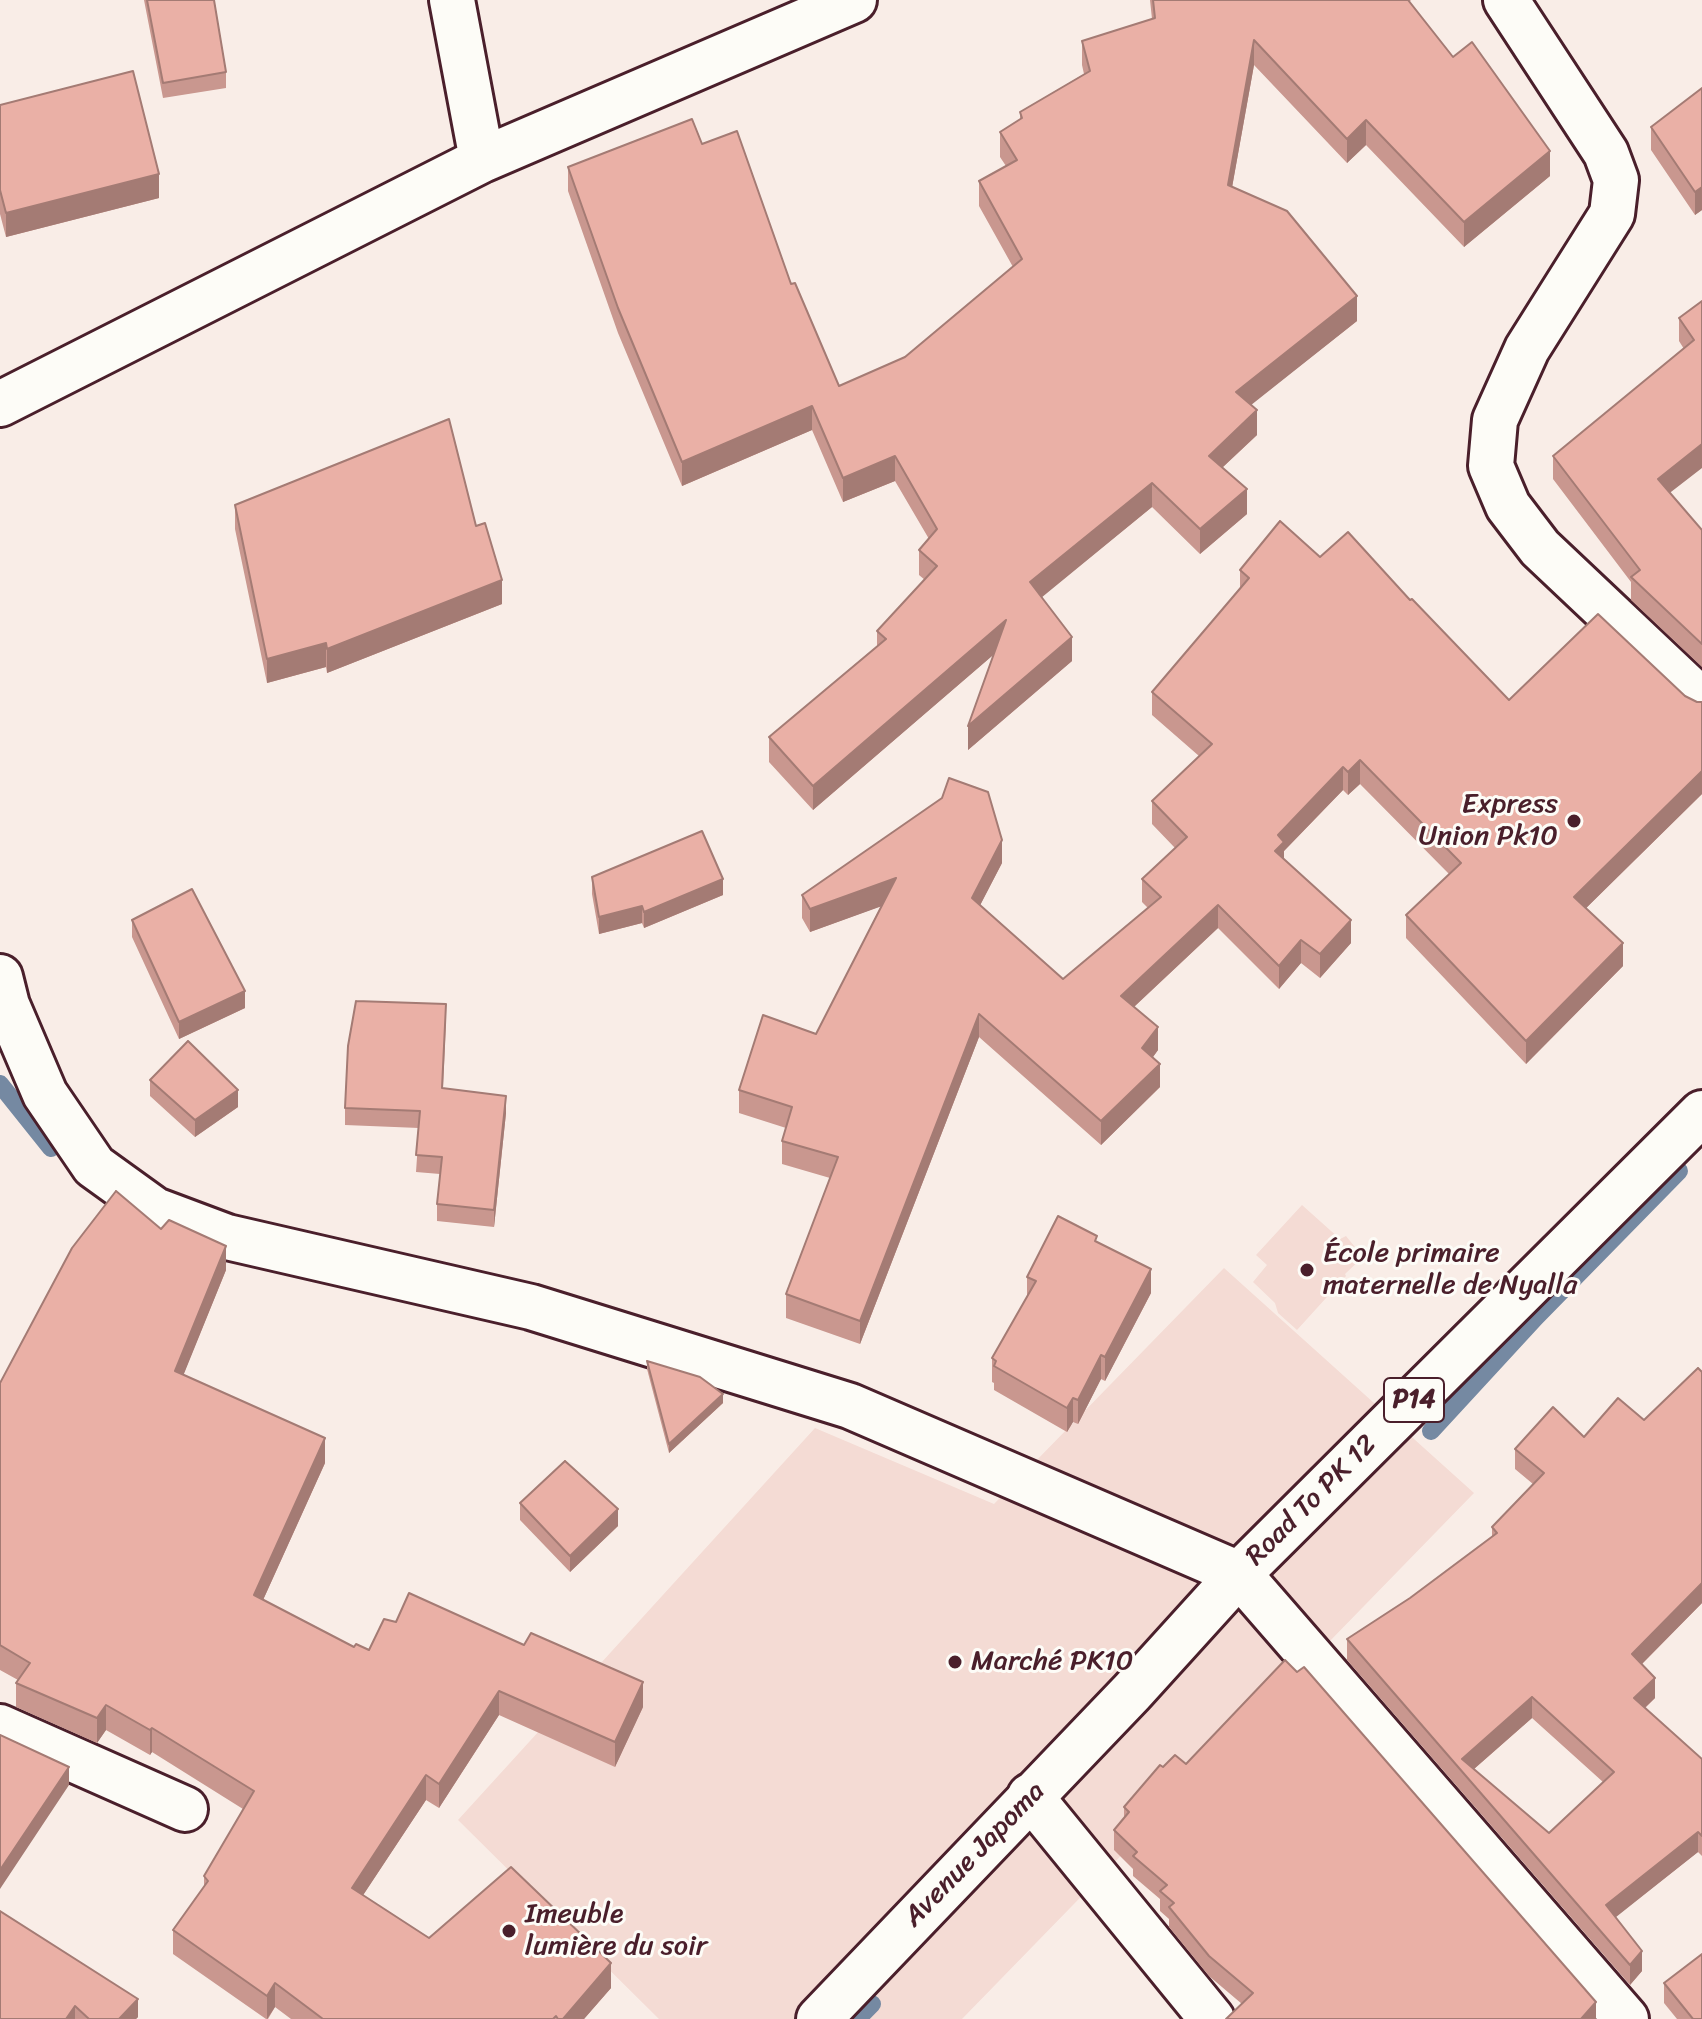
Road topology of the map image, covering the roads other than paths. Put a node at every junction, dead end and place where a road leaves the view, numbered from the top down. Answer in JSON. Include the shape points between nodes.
{"nodes":[{"id":1,"x":452,"y":0,"type":"edge"},
{"id":2,"x":854,"y":0,"type":"edge"},
{"id":3,"x":1506,"y":0,"type":"edge"},
{"id":4,"x":482,"y":160,"type":"junction"},
{"id":5,"x":0,"y":404,"type":"edge"},
{"id":6,"x":1702,"y":701,"type":"edge"},
{"id":7,"x":0,"y":977,"type":"edge"},
{"id":8,"x":1693,"y":1132,"type":"edge"},
{"id":9,"x":1239,"y":1574,"type":"junction"},
{"id":10,"x":1132,"y":1692,"type":"joint"},
{"id":11,"x":0,"y":1727,"type":"edge"},
{"id":12,"x":1030,"y":1796,"type":"junction"},
{"id":13,"x":185,"y":1809,"type":"dead end"},
{"id":14,"x":819,"y":2019,"type":"edge"},
{"id":15,"x":1212,"y":2019,"type":"edge"},
{"id":16,"x":1626,"y":2019,"type":"edge"}],
"edges":[{"from":1,"to":4,"type":"street"},
{"from":2,"to":4,"type":"street"},
{"from":3,"to":6,"type":"street","via":[[1606,153],[1616,180],[1612,214],[1527,349],[1495,420],[1491,466],[1508,506],[1540,548]]},
{"from":4,"to":5,"type":"street"},
{"from":7,"to":9,"type":"street","via":[[45,1094],[94,1166],[155,1210],[227,1237],[531,1307],[850,1406]]},
{"from":8,"to":9,"type":"street","name":"Road To PK 12","number":"P14"},
{"from":9,"to":10,"type":"street","name":"Road To PK 12","number":"P14"},
{"from":9,"to":16,"type":"street"},
{"from":10,"to":12,"type":"street","name":"Avenue Japoma","number":"P14"},
{"from":11,"to":13,"type":"street"},
{"from":12,"to":14,"type":"street","name":"Avenue Japoma","number":"P14"},
{"from":12,"to":15,"type":"street"}]}
